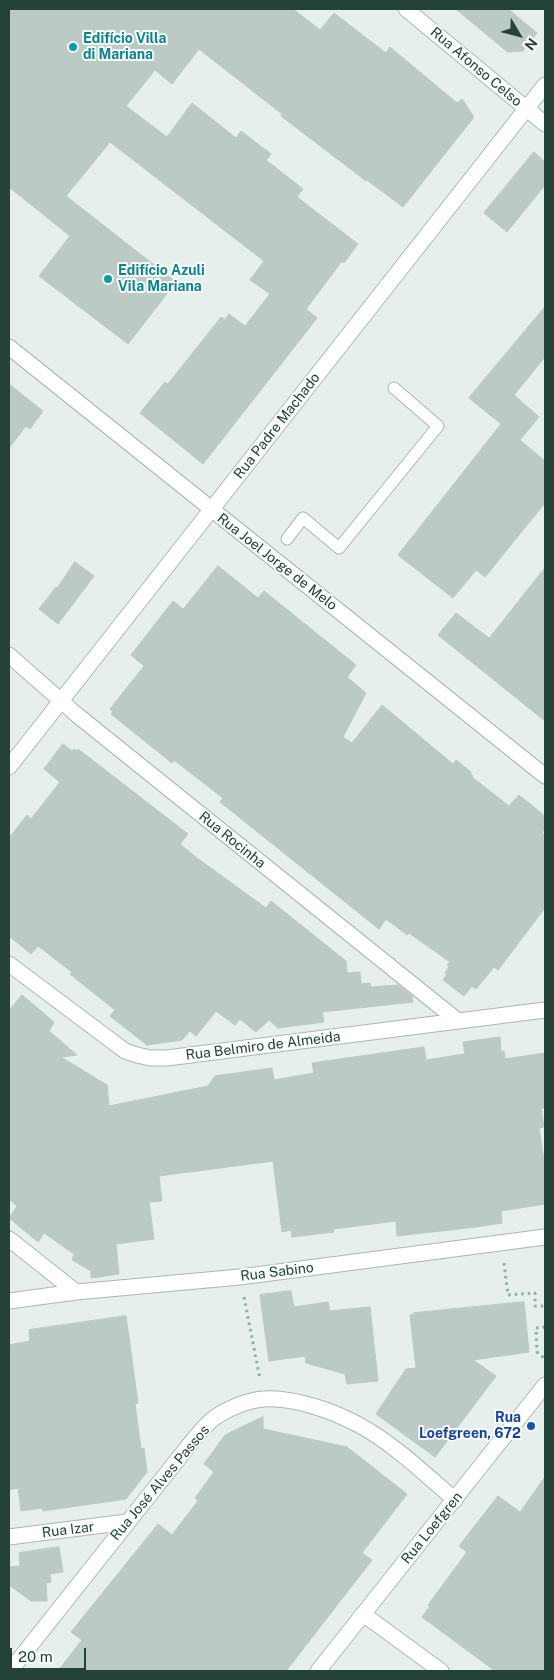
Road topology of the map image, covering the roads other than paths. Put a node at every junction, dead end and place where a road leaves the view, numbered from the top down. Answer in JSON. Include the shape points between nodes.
{"nodes":[{"id":1,"x":406,"y":9,"type":"edge"},
{"id":2,"x":545,"y":85,"type":"edge"},
{"id":3,"x":526,"y":108,"type":"junction"},
{"id":4,"x":545,"y":124,"type":"edge"},
{"id":5,"x":9,"y":347,"type":"edge"},
{"id":6,"x":394,"y":388,"type":"dead end"},
{"id":7,"x":211,"y":510,"type":"junction"},
{"id":8,"x":287,"y":539,"type":"dead end"},
{"id":9,"x":9,"y":656,"type":"edge"},
{"id":10,"x":60,"y":701,"type":"junction"},
{"id":11,"x":9,"y":767,"type":"edge"},
{"id":12,"x":545,"y":776,"type":"edge"},
{"id":13,"x":9,"y":964,"type":"edge"},
{"id":14,"x":545,"y":1010,"type":"edge"},
{"id":15,"x":458,"y":1021,"type":"junction"},
{"id":16,"x":545,"y":1237,"type":"edge"},
{"id":17,"x":9,"y":1239,"type":"edge"},
{"id":18,"x":76,"y":1292,"type":"junction"},
{"id":19,"x":9,"y":1301,"type":"edge"},
{"id":20,"x":545,"y":1385,"type":"edge"},
{"id":21,"x":455,"y":1500,"type":"junction"},
{"id":22,"x":127,"y":1522,"type":"junction"},
{"id":23,"x":9,"y":1537,"type":"edge"},
{"id":24,"x":363,"y":1614,"type":"junction"},
{"id":25,"x":10,"y":1671,"type":"edge"},
{"id":26,"x":318,"y":1671,"type":"edge"},
{"id":27,"x":441,"y":1671,"type":"edge"}],
"edges":[{"from":1,"to":3,"type":"street","name":"Rua Afonso Celso"},
{"from":2,"to":3,"type":"street","name":"Rua Padre Machado"},
{"from":3,"to":4,"type":"street","name":"Rua Afonso Celso"},
{"from":3,"to":7,"type":"street","name":"Rua Padre Machado"},
{"from":5,"to":7,"type":"street","name":"Rua Joel Jorge de Melo"},
{"from":6,"to":8,"type":"lane","via":[[438,426],[339,548],[303,518]]},
{"from":7,"to":10,"type":"street","name":"Rua Padre Machado"},
{"from":7,"to":12,"type":"street","name":"Rua Joel Jorge de Melo"},
{"from":9,"to":10,"type":"street","name":"Rua Rocinha"},
{"from":10,"to":11,"type":"street","name":"Rua Padre Machado"},
{"from":10,"to":15,"type":"street","name":"Rua Rocinha"},
{"from":13,"to":15,"type":"street","name":"Rua Belmiro de Almeida","via":[[115,1045],[150,1058]]},
{"from":14,"to":15,"type":"street","name":"Rua Belmiro de Almeida"},
{"from":16,"to":18,"type":"street","name":"Rua Sabino","via":[[240,1277]]},
{"from":17,"to":18,"type":"street"},
{"from":18,"to":19,"type":"street","name":"Rua Sabino"},
{"from":20,"to":21,"type":"street","name":"Rua Loefgren"},
{"from":21,"to":22,"type":"street","name":"Rua José Alves Passos","via":[[360,1426],[303,1404],[264,1399],[234,1407],[216,1417]]},
{"from":21,"to":24,"type":"street","name":"Rua Loefgren"},
{"from":22,"to":23,"type":"street","name":"Rua Izar"},
{"from":22,"to":25,"type":"street","name":"Rua José Alves Passos"},
{"from":24,"to":26,"type":"street","name":"Rua Loefgren"},
{"from":24,"to":27,"type":"street"}]}
